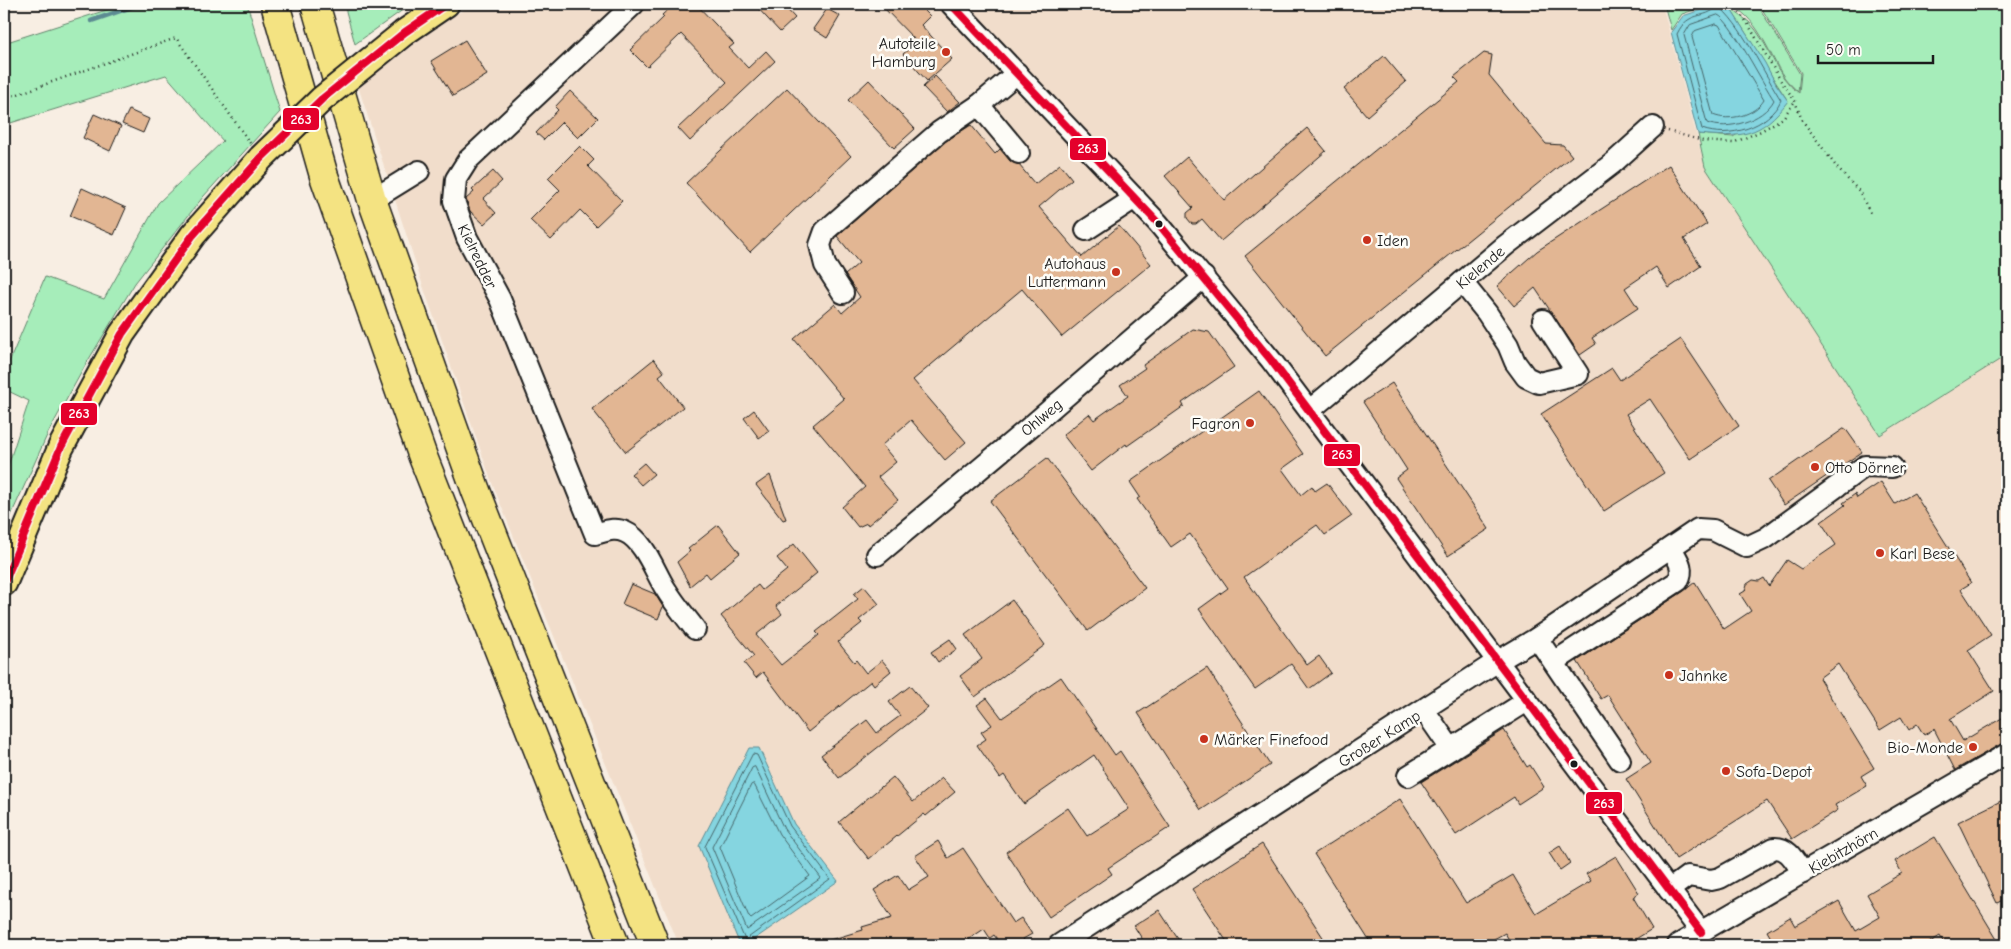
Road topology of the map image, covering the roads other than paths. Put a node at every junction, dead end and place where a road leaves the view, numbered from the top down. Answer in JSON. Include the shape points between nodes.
{"nodes":[{"id":1,"x":275,"y":4,"type":"edge"},
{"id":2,"x":315,"y":4,"type":"edge"},
{"id":3,"x":446,"y":4,"type":"edge"},
{"id":4,"x":634,"y":4,"type":"edge"},
{"id":5,"x":951,"y":4,"type":"edge"},
{"id":6,"x":1017,"y":74,"type":"junction"},
{"id":7,"x":979,"y":105,"type":"junction"},
{"id":8,"x":1653,"y":127,"type":"road end"},
{"id":9,"x":1019,"y":153,"type":"dead end"},
{"id":10,"x":419,"y":171,"type":"dead end"},
{"id":11,"x":1135,"y":198,"type":"junction"},
{"id":12,"x":372,"y":200,"type":"junction"},
{"id":13,"x":1086,"y":230,"type":"dead end"},
{"id":14,"x":1204,"y":277,"type":"junction"},
{"id":15,"x":1462,"y":282,"type":"junction"},
{"id":16,"x":843,"y":293,"type":"dead end"},
{"id":17,"x":1543,"y":320,"type":"dead end"},
{"id":18,"x":1310,"y":410,"type":"junction"},
{"id":19,"x":1892,"y":467,"type":"dead end"},
{"id":20,"x":1671,"y":548,"type":"junction"},
{"id":21,"x":876,"y":555,"type":"dead end"},
{"id":22,"x":4,"y":583,"type":"edge"},
{"id":23,"x":695,"y":629,"type":"dead end"},
{"id":24,"x":1537,"y":638,"type":"junction"},
{"id":25,"x":1498,"y":661,"type":"junction"},
{"id":26,"x":1554,"y":662,"type":"junction"},
{"id":27,"x":1527,"y":701,"type":"junction"},
{"id":28,"x":1424,"y":710,"type":"junction"},
{"id":29,"x":1451,"y":749,"type":"junction"},
{"id":30,"x":2007,"y":754,"type":"edge"},
{"id":31,"x":1620,"y":760,"type":"dead end"},
{"id":32,"x":1408,"y":776,"type":"dead end"},
{"id":33,"x":1802,"y":873,"type":"junction"},
{"id":34,"x":1669,"y":890,"type":"junction"},
{"id":35,"x":1701,"y":932,"type":"junction"},
{"id":36,"x":615,"y":945,"type":"edge"},
{"id":37,"x":655,"y":945,"type":"edge"},
{"id":38,"x":1059,"y":945,"type":"edge"},
{"id":39,"x":1678,"y":945,"type":"edge"}],
"edges":[{"from":1,"to":36,"type":"highway","via":[[324,176],[422,457]]},
{"from":2,"to":12,"type":"highway"},
{"from":3,"to":22,"type":"main road","bridge":true,"via":[[405,32],[322,99],[261,158],[193,235],[122,334],[61,447]]},
{"from":4,"to":23,"type":"street","name":"Kielredder","via":[[468,160],[456,179],[454,201],[467,238],[500,300],[595,534],[613,529],[634,536]]},
{"from":5,"to":6,"type":"street"},
{"from":6,"to":7,"type":"street"},
{"from":6,"to":11,"type":"street"},
{"from":7,"to":9,"type":"street"},
{"from":7,"to":16,"type":"street","via":[[939,132],[825,231],[820,245],[826,265]]},
{"from":8,"to":15,"type":"street","name":"Kielende","via":[[1612,164]]},
{"from":10,"to":12,"type":"street"},
{"from":11,"to":13,"type":"street"},
{"from":11,"to":14,"type":"street"},
{"from":12,"to":37,"type":"highway","via":[[476,491]]},
{"from":14,"to":18,"type":"street"},
{"from":14,"to":21,"type":"street","name":"Ohlweg"},
{"from":15,"to":17,"type":"street","via":[[1487,313],[1526,377],[1538,383],[1578,374]]},
{"from":15,"to":18,"type":"street","name":"Kielende"},
{"from":18,"to":25,"type":"street"},
{"from":19,"to":20,"type":"street","name":"Großer Kamp","via":[[1865,466],[1766,538],[1747,547],[1713,530],[1698,529]]},
{"from":20,"to":24,"type":"street","name":"Großer Kamp"},
{"from":20,"to":26,"type":"street","via":[[1681,565],[1682,574],[1678,581]]},
{"from":24,"to":25,"type":"street","name":"Großer Kamp"},
{"from":24,"to":26,"type":"street"},
{"from":25,"to":27,"type":"street"},
{"from":25,"to":28,"type":"street","name":"Großer Kamp"},
{"from":26,"to":31,"type":"street"},
{"from":27,"to":29,"type":"street"},
{"from":27,"to":34,"type":"street"},
{"from":28,"to":29,"type":"street"},
{"from":28,"to":38,"type":"street","name":"Großer Kamp"},
{"from":29,"to":32,"type":"street"},
{"from":30,"to":33,"type":"street","name":"Kiebitzhörn"},
{"from":33,"to":34,"type":"street","via":[[1787,850],[1781,847],[1720,878],[1711,880],[1688,876]]},
{"from":33,"to":35,"type":"street","name":"Kiebitzhörn"},
{"from":34,"to":35,"type":"street"},
{"from":35,"to":39,"type":"street","name":"Kiebitzhörn"}]}
